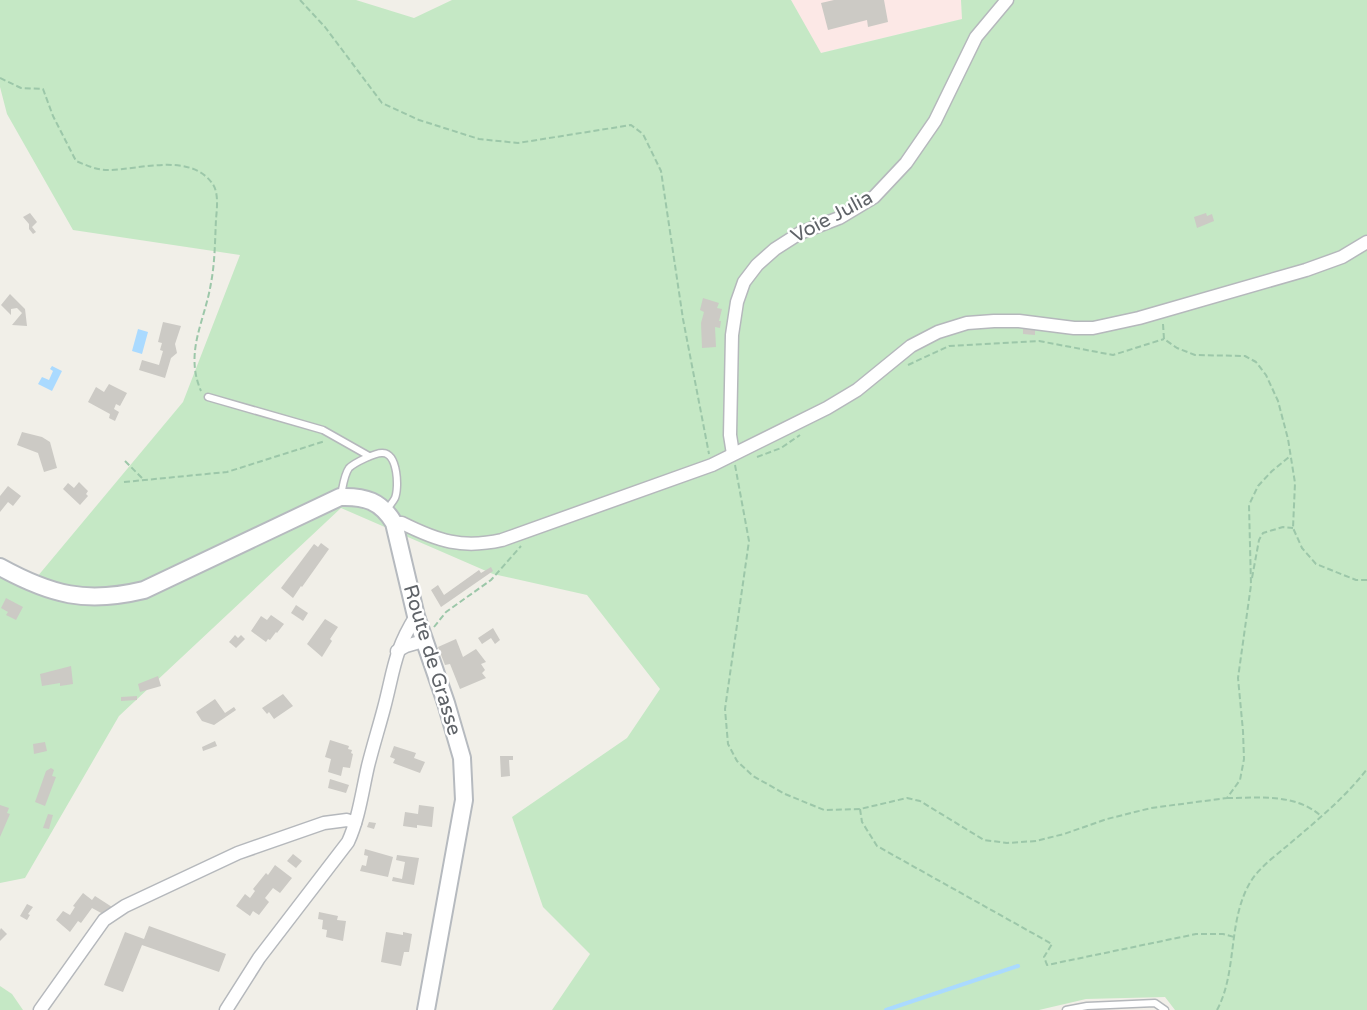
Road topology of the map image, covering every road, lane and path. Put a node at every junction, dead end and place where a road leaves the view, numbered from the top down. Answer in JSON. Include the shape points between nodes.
{"nodes":[{"id":1,"x":300,"y":0,"type":"edge"},
{"id":2,"x":1007,"y":0,"type":"edge"},
{"id":3,"x":0,"y":78,"type":"edge"},
{"id":4,"x":1367,"y":242,"type":"edge"},
{"id":5,"x":1163,"y":311,"type":"junction"},
{"id":6,"x":1164,"y":339,"type":"junction"},
{"id":7,"x":907,"y":365,"type":"dead end"},
{"id":8,"x":208,"y":397,"type":"joint"},
{"id":9,"x":801,"y":435,"type":"dead end"},
{"id":10,"x":336,"y":438,"type":"junction"},
{"id":11,"x":733,"y":454,"type":"junction"},
{"id":12,"x":369,"y":456,"type":"junction"},
{"id":13,"x":1289,"y":457,"type":"junction"},
{"id":14,"x":754,"y":458,"type":"dead end"},
{"id":15,"x":125,"y":461,"type":"dead end"},
{"id":16,"x":712,"y":465,"type":"junction"},
{"id":17,"x":144,"y":480,"type":"junction"},
{"id":18,"x":124,"y":482,"type":"dead end"},
{"id":19,"x":340,"y":497,"type":"junction"},
{"id":20,"x":390,"y":516,"type":"junction"},
{"id":21,"x":1293,"y":528,"type":"junction"},
{"id":22,"x":530,"y":530,"type":"junction"},
{"id":23,"x":0,"y":567,"type":"edge"},
{"id":24,"x":1367,"y":580,"type":"edge"},
{"id":25,"x":1251,"y":585,"type":"junction"},
{"id":26,"x":416,"y":616,"type":"junction"},
{"id":27,"x":423,"y":641,"type":"junction"},
{"id":28,"x":397,"y":651,"type":"junction"},
{"id":29,"x":1367,"y":770,"type":"edge"},
{"id":30,"x":1227,"y":798,"type":"junction"},
{"id":31,"x":860,"y":809,"type":"junction"},
{"id":32,"x":1321,"y":816,"type":"junction"},
{"id":33,"x":356,"y":824,"type":"junction"},
{"id":34,"x":1234,"y":937,"type":"junction"},
{"id":35,"x":40,"y":1010,"type":"edge"},
{"id":36,"x":226,"y":1010,"type":"edge"},
{"id":37,"x":426,"y":1010,"type":"edge"},
{"id":38,"x":1066,"y":1010,"type":"edge"},
{"id":39,"x":1165,"y":1010,"type":"edge"},
{"id":40,"x":1217,"y":1010,"type":"edge"}],
"edges":[{"from":1,"to":16,"type":"path","via":[[382,103],[419,120],[479,139],[518,143],[631,125],[643,134],[660,171],[683,319]]},
{"from":2,"to":11,"type":"street","name":"Voie Julia","via":[[976,38],[935,121],[906,163],[874,197],[774,249],[744,282],[732,335]]},
{"from":3,"to":8,"type":"path","via":[[21,88],[43,89],[76,161],[104,171],[175,165],[192,169],[214,186],[217,203],[211,284],[193,364],[202,392]]},
{"from":4,"to":5,"type":"street","via":[[1342,257],[1306,270]]},
{"from":5,"to":6,"type":"path"},
{"from":5,"to":11,"type":"street","via":[[1093,327],[994,321],[968,323],[938,332],[911,346],[857,390],[827,408]]},
{"from":6,"to":7,"type":"path","via":[[1113,355],[1039,341],[949,346]]},
{"from":6,"to":13,"type":"path","via":[[1195,355],[1245,356],[1256,362],[1278,401]]},
{"from":8,"to":10,"type":"lane","via":[[323,430]]},
{"from":9,"to":14,"type":"path"},
{"from":10,"to":12,"type":"lane"},
{"from":10,"to":17,"type":"path","via":[[227,472]]},
{"from":11,"to":16,"type":"street"},
{"from":11,"to":31,"type":"path","via":[[749,541],[725,709],[728,744],[737,761],[753,776],[784,794],[824,810]]},
{"from":12,"to":19,"type":"lane","via":[[350,468]]},
{"from":12,"to":20,"type":"lane","via":[[383,453],[395,464],[397,479]]},
{"from":13,"to":21,"type":"path","via":[[1295,483]]},
{"from":13,"to":25,"type":"path","via":[[1258,486],[1249,505]]},
{"from":15,"to":17,"type":"path"},
{"from":16,"to":22,"type":"street"},
{"from":17,"to":18,"type":"path"},
{"from":19,"to":20,"type":"main road","via":[[363,498]]},
{"from":19,"to":23,"type":"main road","via":[[144,590],[124,595],[56,593]]},
{"from":20,"to":22,"type":"street","via":[[445,542],[502,540]]},
{"from":20,"to":26,"type":"main road","name":"Route de Grasse"},
{"from":21,"to":24,"type":"path","via":[[1302,548],[1316,564],[1356,580]]},
{"from":21,"to":25,"type":"path","via":[[1263,533],[1258,540]]},
{"from":22,"to":27,"type":"path","via":[[505,566],[446,612]]},
{"from":25,"to":30,"type":"path","via":[[1238,678],[1244,759],[1240,780]]},
{"from":26,"to":27,"type":"main road","name":"Route de Grasse"},
{"from":26,"to":28,"type":"street"},
{"from":27,"to":28,"type":"street"},
{"from":27,"to":37,"type":"main road","name":"Route de Grasse","via":[[462,758],[464,800]]},
{"from":28,"to":33,"type":"street"},
{"from":29,"to":32,"type":"path"},
{"from":30,"to":31,"type":"path","via":[[1151,808],[1036,841],[1007,843],[984,840],[920,801],[907,798]]},
{"from":30,"to":32,"type":"path","via":[[1299,802]]},
{"from":31,"to":34,"type":"path","via":[[862,822],[877,846],[1052,944],[1044,957],[1047,965],[1196,934]]},
{"from":32,"to":34,"type":"path","via":[[1251,881]]},
{"from":33,"to":35,"type":"street","via":[[347,820],[324,823],[238,853],[126,906],[104,920]]},
{"from":33,"to":36,"type":"street","via":[[339,855],[259,958]]},
{"from":34,"to":40,"type":"path","via":[[1224,996]]},
{"from":38,"to":39,"type":"lane","via":[[1155,1003]]}]}
